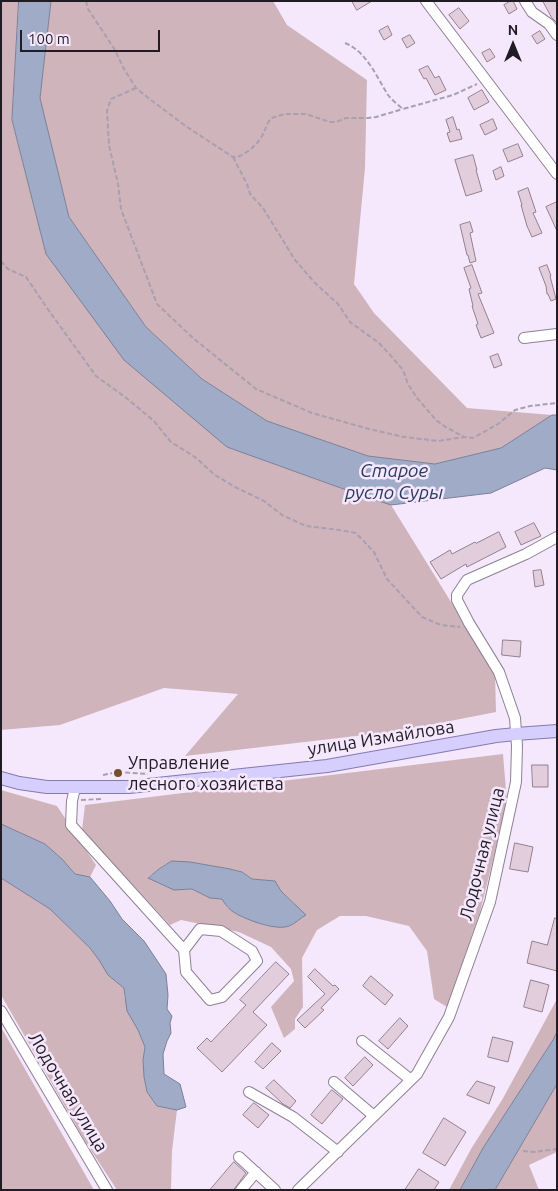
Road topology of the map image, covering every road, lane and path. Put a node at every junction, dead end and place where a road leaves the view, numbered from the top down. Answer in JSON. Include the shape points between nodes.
{"nodes":[{"id":1,"x":86,"y":1,"type":"edge"},
{"id":2,"x":525,"y":1,"type":"edge"},
{"id":3,"x":431,"y":3,"type":"edge"},
{"id":4,"x":557,"y":35,"type":"edge"},
{"id":5,"x":345,"y":43,"type":"dead end"},
{"id":6,"x":486,"y":80,"type":"junction"},
{"id":7,"x":136,"y":88,"type":"junction"},
{"id":8,"x":403,"y":109,"type":"junction"},
{"id":9,"x":233,"y":157,"type":"junction"},
{"id":10,"x":557,"y":174,"type":"edge"},
{"id":11,"x":1,"y":261,"type":"edge"},
{"id":12,"x":557,"y":334,"type":"edge"},
{"id":13,"x":524,"y":338,"type":"dead end"},
{"id":14,"x":557,"y":403,"type":"edge"},
{"id":15,"x":464,"y":437,"type":"junction"},
{"id":16,"x":557,"y":537,"type":"edge"},
{"id":17,"x":469,"y":623,"type":"junction"},
{"id":18,"x":557,"y":731,"type":"edge"},
{"id":19,"x":516,"y":734,"type":"junction"},
{"id":20,"x":151,"y":775,"type":"dead end"},
{"id":21,"x":98,"y":776,"type":"dead end"},
{"id":22,"x":1,"y":778,"type":"edge"},
{"id":23,"x":75,"y":788,"type":"junction"},
{"id":24,"x":184,"y":950,"type":"junction"},
{"id":25,"x":1,"y":1011,"type":"edge"},
{"id":26,"x":362,"y":1041,"type":"dead end"},
{"id":27,"x":411,"y":1080,"type":"junction"},
{"id":28,"x":334,"y":1082,"type":"dead end"},
{"id":29,"x":249,"y":1092,"type":"dead end"},
{"id":30,"x":374,"y":1116,"type":"junction"},
{"id":31,"x":557,"y":1149,"type":"edge"},
{"id":32,"x":523,"y":1151,"type":"dead end"},
{"id":33,"x":338,"y":1152,"type":"junction"},
{"id":34,"x":239,"y":1156,"type":"dead end"},
{"id":35,"x":256,"y":1172,"type":"junction"},
{"id":36,"x":107,"y":1190,"type":"edge"},
{"id":37,"x":241,"y":1190,"type":"edge"},
{"id":38,"x":275,"y":1190,"type":"edge"},
{"id":39,"x":298,"y":1190,"type":"edge"}],
"edges":[{"from":1,"to":7,"type":"path"},
{"from":2,"to":4,"type":"street"},
{"from":3,"to":6,"type":"street"},
{"from":5,"to":8,"type":"path","via":[[357,49],[390,97]]},
{"from":6,"to":8,"type":"path","via":[[453,95]]},
{"from":6,"to":10,"type":"street"},
{"from":7,"to":9,"type":"path"},
{"from":7,"to":15,"type":"path","via":[[111,99],[106,111],[109,145],[121,209],[157,304],[256,389],[312,413],[369,430],[438,441]]},
{"from":8,"to":9,"type":"path","via":[[376,117],[346,118],[336,122],[306,114],[284,114],[269,121],[255,145],[238,158]]},
{"from":9,"to":15,"type":"path","via":[[250,194],[295,260],[338,304],[350,322],[392,356],[417,398],[436,420]]},
{"from":11,"to":17,"type":"path","via":[[8,269],[26,277],[96,376],[154,421],[171,442],[215,475],[264,501],[282,516],[306,526],[356,533],[374,552],[388,579],[422,616],[441,625],[460,627]]},
{"from":12,"to":13,"type":"street"},
{"from":14,"to":15,"type":"path","via":[[515,410],[473,438]]},
{"from":16,"to":17,"type":"street","name":"Лодочная улица","via":[[467,580],[457,600]]},
{"from":17,"to":19,"type":"street","name":"Лодочная улица","via":[[499,672],[515,718]]},
{"from":18,"to":19,"type":"main road","name":"улица Измайлова"},
{"from":19,"to":23,"type":"main road","name":"улица Измайлова","via":[[327,766],[148,786]]},
{"from":19,"to":27,"type":"street","name":"Лодочная улица","via":[[516,782],[490,902],[449,1017]]},
{"from":20,"to":21,"type":"path","via":[[118,772]]},
{"from":22,"to":23,"type":"main road","name":"улица Измайлова","via":[[47,787]]},
{"from":23,"to":24,"type":"street","via":[[71,825]]},
{"from":24,"to":24,"type":"street","via":[[186,972],[210,1000],[222,997],[257,961],[252,951],[221,931],[200,929]]},
{"from":25,"to":36,"type":"street","name":"Лодочная улица"},
{"from":26,"to":27,"type":"street"},
{"from":27,"to":30,"type":"street","name":"Лодочная улица"},
{"from":28,"to":30,"type":"street"},
{"from":29,"to":33,"type":"street","via":[[294,1117]]},
{"from":30,"to":33,"type":"street","name":"Лодочная улица"},
{"from":31,"to":32,"type":"path"},
{"from":33,"to":39,"type":"street","name":"Лодочная улица"},
{"from":34,"to":35,"type":"street"},
{"from":35,"to":37,"type":"street"},
{"from":35,"to":38,"type":"street"}]}
